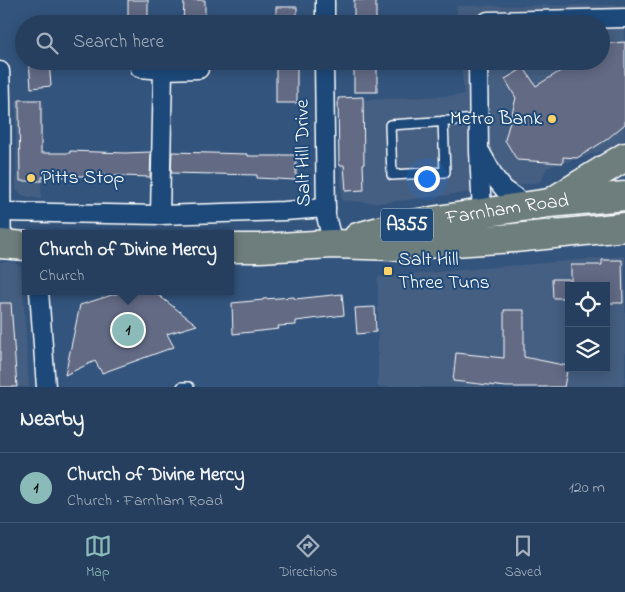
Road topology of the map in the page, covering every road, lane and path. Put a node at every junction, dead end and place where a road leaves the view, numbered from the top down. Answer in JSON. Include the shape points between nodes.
{"nodes":[{"id":1,"x":325,"y":0,"type":"edge"},
{"id":2,"x":325,"y":15,"type":"edge"},
{"id":3,"x":610,"y":18,"type":"edge"},
{"id":4,"x":625,"y":18,"type":"edge"},
{"id":5,"x":163,"y":70,"type":"edge"},
{"id":6,"x":324,"y":70,"type":"edge"},
{"id":7,"x":478,"y":70,"type":"edge"},
{"id":8,"x":0,"y":71,"type":"edge"},
{"id":9,"x":1,"y":92,"type":"edge"},
{"id":10,"x":479,"y":119,"type":"junction"},
{"id":11,"x":443,"y":122,"type":"junction"},
{"id":12,"x":479,"y":151,"type":"junction"},
{"id":13,"x":625,"y":157,"type":"edge"},
{"id":14,"x":625,"y":196,"type":"edge"},
{"id":15,"x":539,"y":205,"type":"junction"},
{"id":16,"x":326,"y":208,"type":"junction"},
{"id":17,"x":1,"y":212,"type":"edge"},
{"id":18,"x":482,"y":213,"type":"junction"},
{"id":19,"x":160,"y":215,"type":"junction"},
{"id":20,"x":621,"y":230,"type":"edge"},
{"id":21,"x":333,"y":244,"type":"junction"},
{"id":22,"x":9,"y":245,"type":"edge"},
{"id":23,"x":234,"y":248,"type":"edge"},
{"id":24,"x":39,"y":295,"type":"edge"},
{"id":25,"x":46,"y":387,"type":"edge"},
{"id":26,"x":182,"y":387,"type":"edge"},
{"id":27,"x":189,"y":387,"type":"edge"}],
"edges":[{"from":1,"to":2,"type":"street"},
{"from":3,"to":4,"type":"street"},
{"from":5,"to":19,"type":"street"},
{"from":6,"to":16,"type":"street","name":"Salt Hill Drive"},
{"from":7,"to":10,"type":"street"},
{"from":8,"to":9,"type":"street"},
{"from":9,"to":17,"type":"street"},
{"from":10,"to":11,"type":"lane"},
{"from":10,"to":12,"type":"street"},
{"from":11,"to":11,"type":"lane","via":[[390,125],[392,175],[446,172]]},
{"from":12,"to":15,"type":"street","via":[[504,189]]},
{"from":12,"to":18,"type":"street"},
{"from":13,"to":15,"type":"main road"},
{"from":14,"to":15,"type":"main road","name":"Farnham Road","number":"A355"},
{"from":15,"to":18,"type":"main road","name":"Farnham Road","number":"A355"},
{"from":16,"to":19,"type":"street"},
{"from":16,"to":21,"type":"street","name":"Salt Hill Drive"},
{"from":17,"to":19,"type":"street"},
{"from":17,"to":22,"type":"street"},
{"from":18,"to":21,"type":"main road","name":"Farnham Road","number":"A355","via":[[394,227]]},
{"from":20,"to":21,"type":"main road","name":"Farnham Road","number":"A355","via":[[394,246]]},
{"from":21,"to":23,"type":"main road","name":"Farnham Road","number":"A355"},
{"from":24,"to":25,"type":"street"},
{"from":26,"to":27,"type":"lane"}]}
